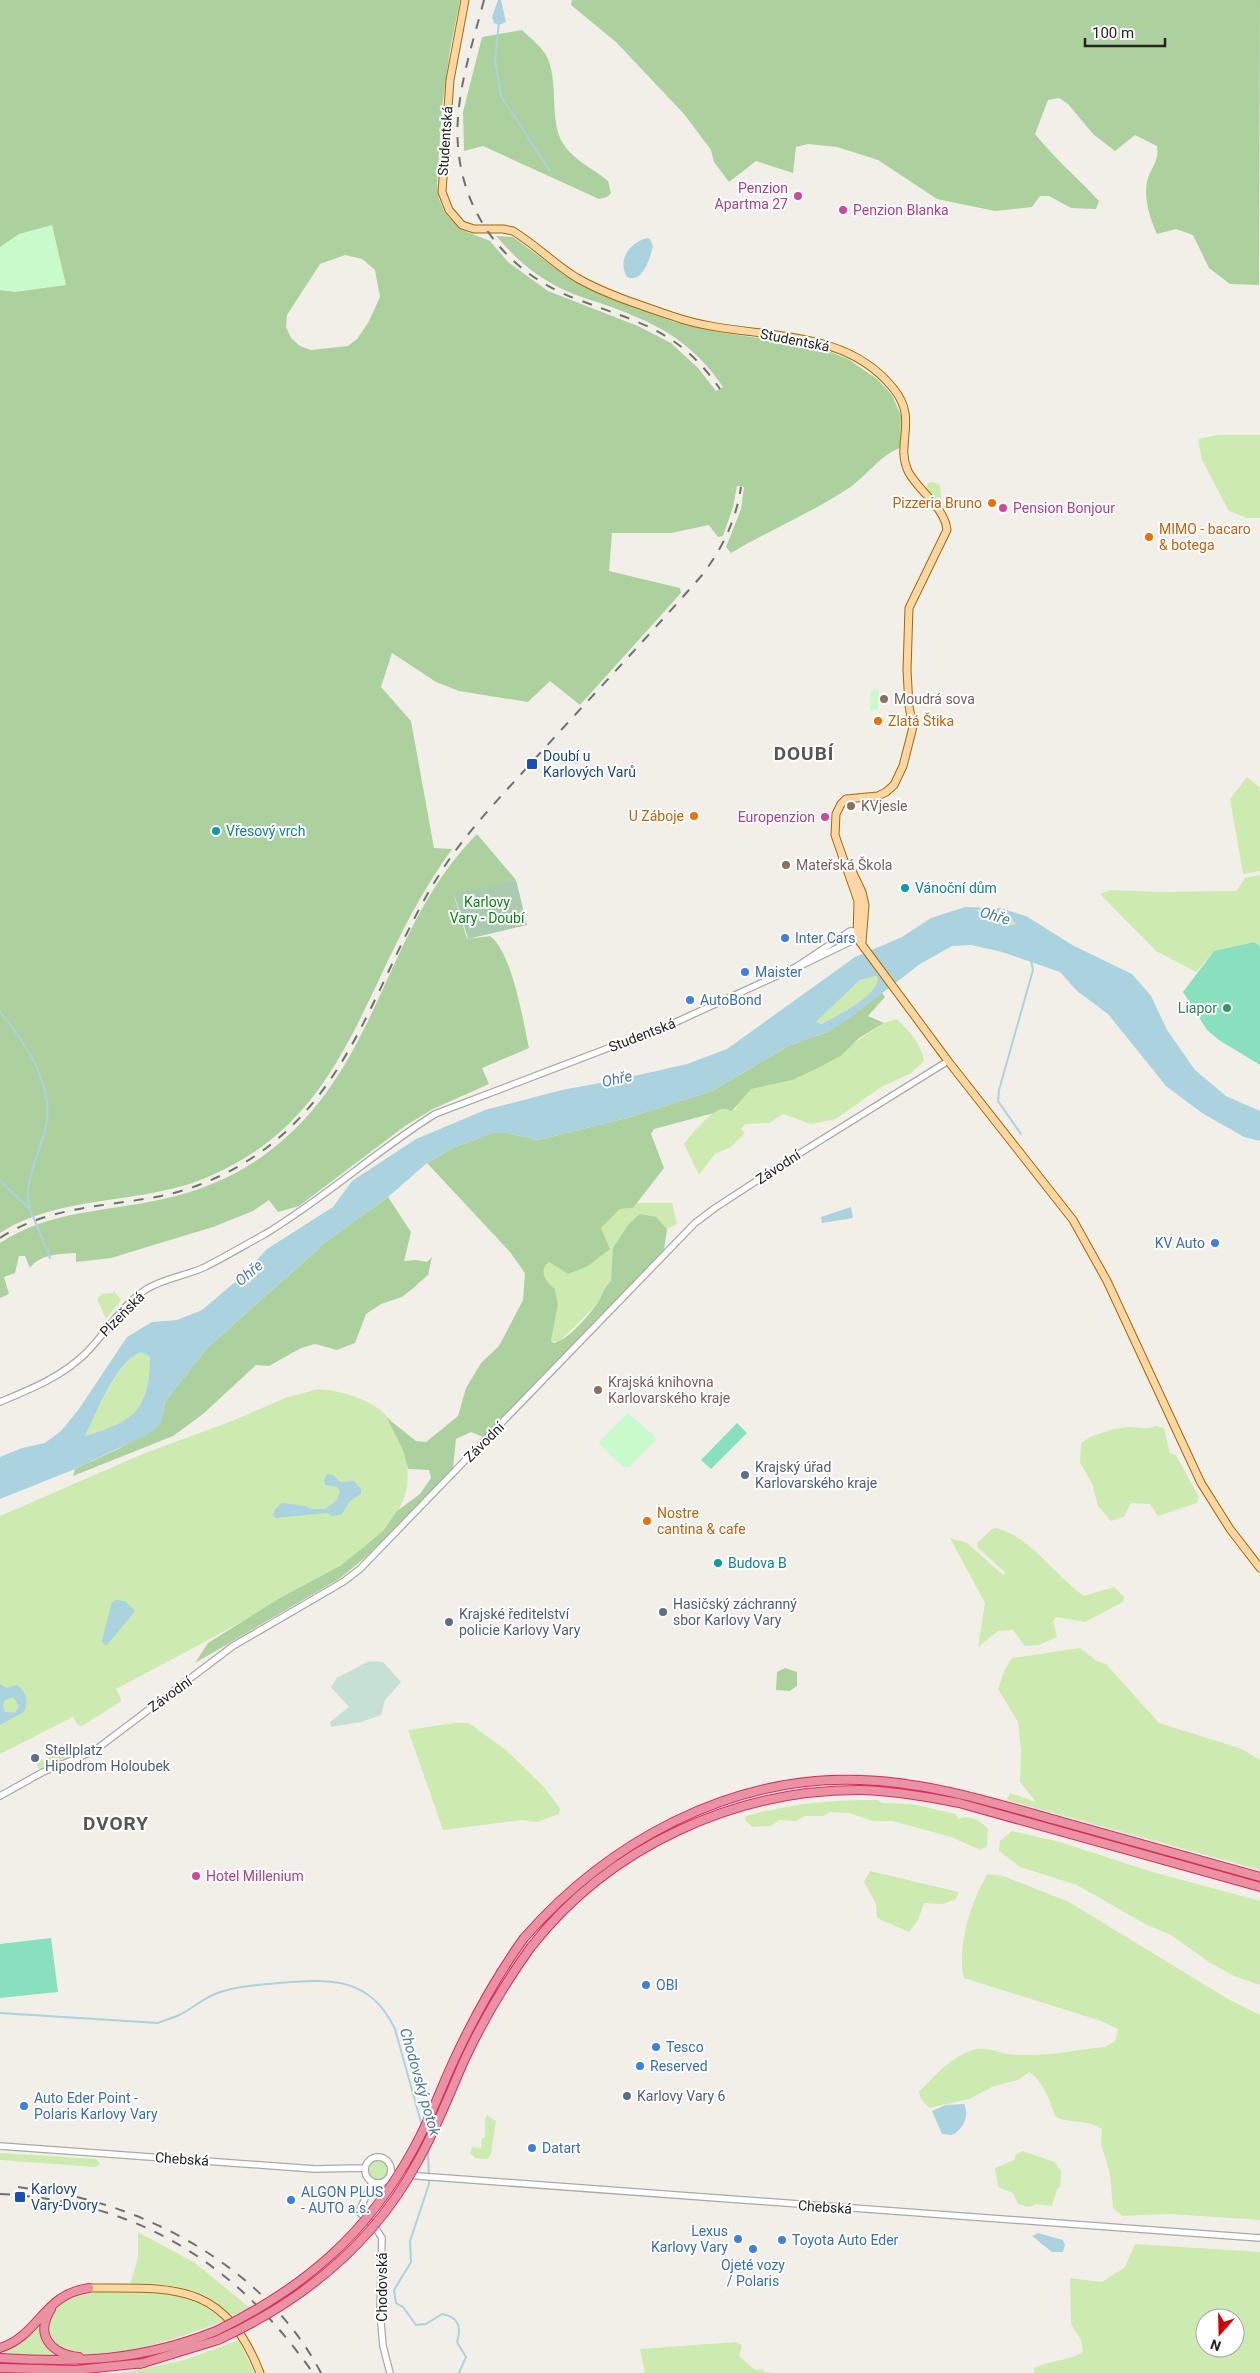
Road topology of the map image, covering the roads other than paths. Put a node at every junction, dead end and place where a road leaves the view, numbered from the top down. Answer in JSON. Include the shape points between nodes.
{"nodes":[{"id":1,"x":465,"y":0,"type":"edge"},
{"id":2,"x":861,"y":900,"type":"junction"},
{"id":3,"x":859,"y":936,"type":"junction"},
{"id":4,"x":796,"y":967,"type":"junction"},
{"id":5,"x":948,"y":1061,"type":"junction"},
{"id":6,"x":305,"y":1209,"type":"joint"},
{"id":7,"x":0,"y":1402,"type":"edge"},
{"id":8,"x":1260,"y":1568,"type":"edge"},
{"id":9,"x":0,"y":1796,"type":"edge"},
{"id":10,"x":1260,"y":1877,"type":"edge"},
{"id":11,"x":1260,"y":1887,"type":"edge"},
{"id":12,"x":0,"y":2146,"type":"edge"},
{"id":13,"x":364,"y":2168,"type":"junction"},
{"id":14,"x":391,"y":2174,"type":"junction"},
{"id":15,"x":372,"y":2182,"type":"junction"},
{"id":16,"x":1260,"y":2238,"type":"edge"},
{"id":17,"x":89,"y":2288,"type":"joint"},
{"id":18,"x":59,"y":2299,"type":"junction"},
{"id":19,"x":0,"y":2348,"type":"edge"},
{"id":20,"x":0,"y":2358,"type":"edge"},
{"id":21,"x":99,"y":2360,"type":"junction"},
{"id":22,"x":144,"y":2363,"type":"junction"},
{"id":23,"x":0,"y":2369,"type":"edge"},
{"id":24,"x":22,"y":2373,"type":"edge"},
{"id":25,"x":109,"y":2373,"type":"edge"},
{"id":26,"x":260,"y":2373,"type":"edge"},
{"id":27,"x":390,"y":2373,"type":"edge"}],
"edges":[{"from":1,"to":2,"type":"main road","name":"Studentská","via":[[450,80],[442,179],[446,206],[457,221],[474,229],[513,232],[587,283],[676,317],[711,326],[810,340],[839,349],[880,375],[902,402],[907,422],[905,464],[944,519],[947,530],[909,608],[907,670],[913,727],[903,766],[894,785],[886,792],[878,796],[853,797],[842,802],[836,814],[840,850]]},
{"from":2,"to":3,"type":"main road","name":"Studentská","via":[[857,917]]},
{"from":2,"to":3,"type":"main road","name":"Studentská","via":[[865,910]]},
{"from":3,"to":4,"type":"street","name":"Studentská"},
{"from":3,"to":4,"type":"street","name":"Studentská"},
{"from":3,"to":5,"type":"main road"},
{"from":4,"to":6,"type":"street","name":"Studentská","via":[[671,1025],[435,1114],[407,1131]]},
{"from":5,"to":8,"type":"main road","via":[[1073,1220],[1107,1281],[1201,1483]]},
{"from":5,"to":9,"type":"street","name":"Závodní","via":[[780,1165],[695,1223],[360,1569],[232,1646],[94,1751],[43,1772]]},
{"from":6,"to":7,"type":"street","name":"Plzeňská","via":[[204,1267],[146,1290],[117,1315],[73,1364],[51,1379]]},
{"from":10,"to":21,"type":"highway","bridge":true,"via":[[927,1786],[859,1780],[800,1784],[741,1796],[696,1811],[611,1857],[574,1887],[524,1938],[498,1974],[475,2016],[416,2146],[391,2187],[363,2224],[307,2277],[252,2313],[216,2331],[159,2350]]},
{"from":11,"to":22,"type":"highway","bridge":true,"via":[[989,1811],[916,1795],[862,1790],[804,1793],[713,1815],[656,1841],[616,1866],[581,1894],[531,1947],[484,2020],[418,2162],[372,2229],[313,2285],[258,2322],[218,2340]]},
{"from":12,"to":13,"type":"street","name":"Chebská","via":[[315,2168]]},
{"from":13,"to":14,"type":"street","name":"Chebská","via":[[372,2158],[381,2157],[388,2162]]},
{"from":13,"to":15,"type":"street"},
{"from":14,"to":15,"type":"street","name":"Chebská","via":[[381,2183]]},
{"from":14,"to":16,"type":"street","name":"Chebská"},
{"from":15,"to":27,"type":"street","name":"Chodovská","via":[[359,2212],[382,2238],[380,2311],[383,2346]]},
{"from":17,"to":18,"type":"highway"},
{"from":17,"to":26,"type":"main road","via":[[168,2288],[203,2299],[235,2326]]},
{"from":18,"to":19,"type":"highway","via":[[23,2336]]},
{"from":18,"to":21,"type":"highway","via":[[46,2321],[45,2333],[50,2345],[65,2355]]},
{"from":20,"to":21,"type":"highway"},
{"from":22,"to":23,"type":"highway","via":[[76,2370]]},
{"from":22,"to":25,"type":"highway"},
{"from":23,"to":24,"type":"highway"}]}
